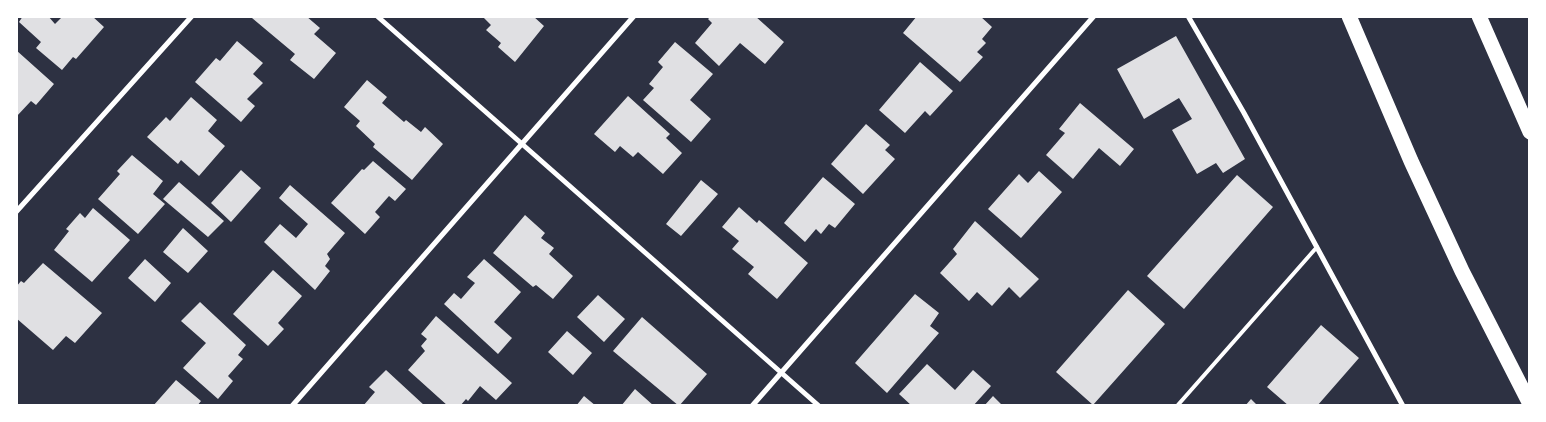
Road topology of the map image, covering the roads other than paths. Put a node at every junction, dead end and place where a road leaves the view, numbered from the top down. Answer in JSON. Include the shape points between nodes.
{"nodes":[{"id":1,"x":192,"y":16,"type":"edge"},
{"id":2,"x":377,"y":16,"type":"edge"},
{"id":3,"x":634,"y":16,"type":"edge"},
{"id":4,"x":1094,"y":16,"type":"edge"},
{"id":5,"x":1188,"y":16,"type":"edge"},
{"id":6,"x":1349,"y":16,"type":"edge"},
{"id":7,"x":1479,"y":16,"type":"edge"},
{"id":8,"x":1530,"y":132,"type":"edge"},
{"id":9,"x":522,"y":145,"type":"junction"},
{"id":10,"x":16,"y":212,"type":"edge"},
{"id":11,"x":1317,"y":247,"type":"junction"},
{"id":12,"x":781,"y":372,"type":"junction"},
{"id":13,"x":1530,"y":404,"type":"edge"},
{"id":14,"x":292,"y":406,"type":"edge"},
{"id":15,"x":752,"y":406,"type":"edge"},
{"id":16,"x":819,"y":406,"type":"edge"},
{"id":17,"x":1177,"y":406,"type":"edge"},
{"id":18,"x":1403,"y":406,"type":"edge"}],
"edges":[{"from":1,"to":10,"type":"street"},
{"from":2,"to":9,"type":"street"},
{"from":3,"to":9,"type":"street"},
{"from":4,"to":12,"type":"street"},
{"from":5,"to":11,"type":"street"},
{"from":6,"to":13,"type":"highway","via":[[1410,161]]},
{"from":7,"to":8,"type":"highway"},
{"from":9,"to":12,"type":"street"},
{"from":9,"to":14,"type":"street"},
{"from":11,"to":17,"type":"lane"},
{"from":11,"to":18,"type":"street"},
{"from":12,"to":15,"type":"street"},
{"from":12,"to":16,"type":"street"}]}
